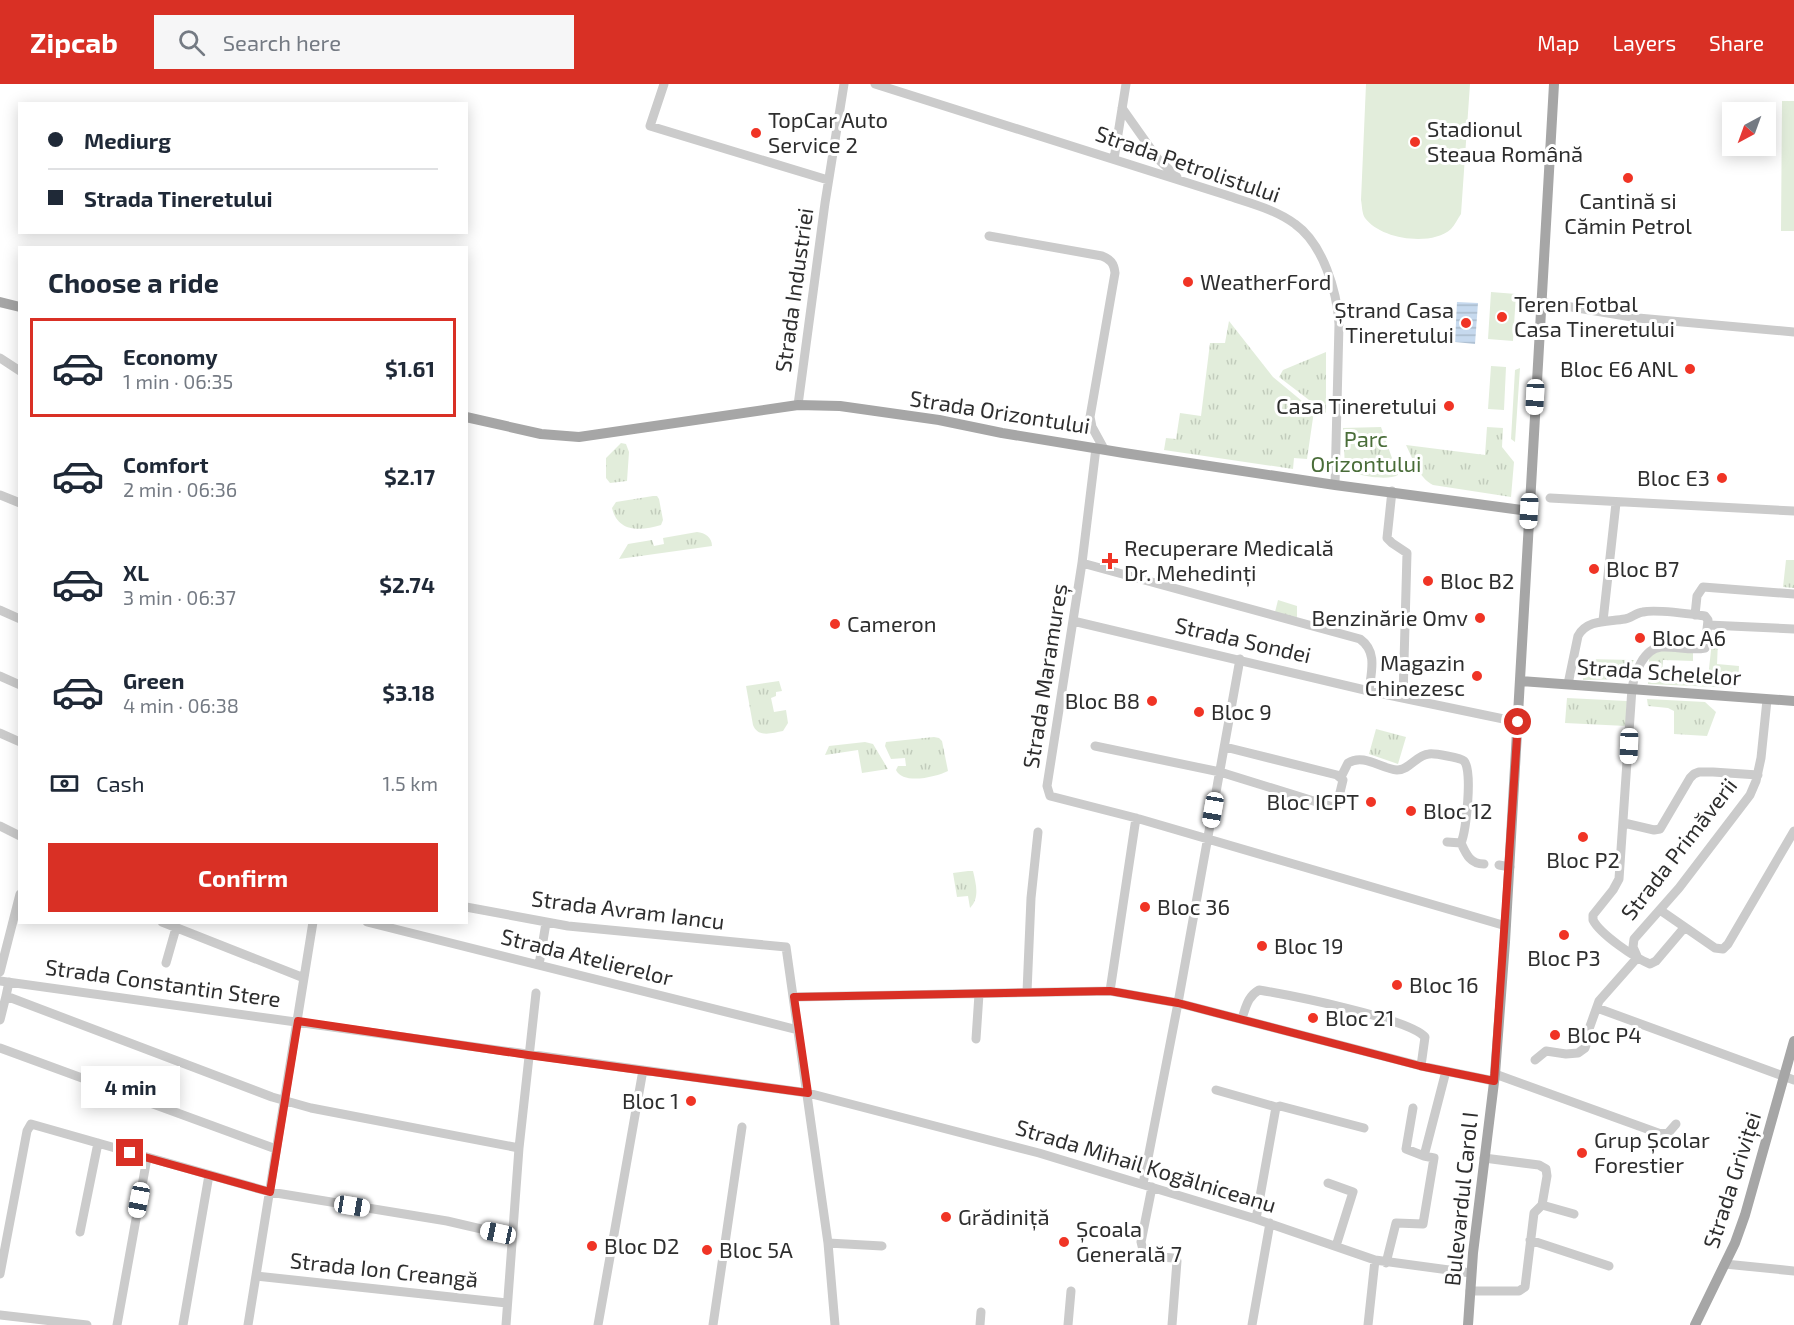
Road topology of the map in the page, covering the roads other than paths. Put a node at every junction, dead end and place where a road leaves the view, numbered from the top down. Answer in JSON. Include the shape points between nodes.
{"nodes":[{"id":1,"x":664,"y":84,"type":"edge"},
{"id":2,"x":844,"y":84,"type":"edge"},
{"id":3,"x":875,"y":84,"type":"edge"},
{"id":4,"x":1126,"y":84,"type":"edge"},
{"id":5,"x":1554,"y":84,"type":"edge"},
{"id":6,"x":1122,"y":108,"type":"junction"},
{"id":7,"x":1114,"y":159,"type":"junction"},
{"id":8,"x":828,"y":180,"type":"junction"},
{"id":9,"x":1182,"y":181,"type":"junction"},
{"id":10,"x":989,"y":236,"type":"dead end"},
{"id":11,"x":0,"y":302,"type":"edge"},
{"id":12,"x":1540,"y":302,"type":"junction"},
{"id":13,"x":18,"y":306,"type":"edge"},
{"id":14,"x":1794,"y":332,"type":"edge"},
{"id":15,"x":0,"y":358,"type":"edge"},
{"id":16,"x":18,"y":370,"type":"edge"},
{"id":17,"x":798,"y":405,"type":"junction"},
{"id":18,"x":468,"y":417,"type":"edge"},
{"id":19,"x":1100,"y":448,"type":"junction"},
{"id":20,"x":1335,"y":485,"type":"junction"},
{"id":21,"x":1392,"y":491,"type":"junction"},
{"id":22,"x":0,"y":495,"type":"edge"},
{"id":23,"x":1550,"y":498,"type":"dead end"},
{"id":24,"x":18,"y":502,"type":"edge"},
{"id":25,"x":1616,"y":503,"type":"junction"},
{"id":26,"x":1529,"y":511,"type":"junction"},
{"id":27,"x":1794,"y":512,"type":"edge"},
{"id":28,"x":1082,"y":563,"type":"junction"},
{"id":29,"x":1794,"y":594,"type":"edge"},
{"id":30,"x":0,"y":610,"type":"edge"},
{"id":31,"x":1695,"y":615,"type":"junction"},
{"id":32,"x":18,"y":618,"type":"edge"},
{"id":33,"x":1073,"y":621,"type":"junction"},
{"id":34,"x":1603,"y":621,"type":"junction"},
{"id":35,"x":1708,"y":625,"type":"junction"},
{"id":36,"x":1794,"y":629,"type":"edge"},
{"id":37,"x":1240,"y":659,"type":"junction"},
{"id":38,"x":0,"y":676,"type":"edge"},
{"id":39,"x":1520,"y":681,"type":"junction"},
{"id":40,"x":18,"y":684,"type":"edge"},
{"id":41,"x":1568,"y":684,"type":"junction"},
{"id":42,"x":1632,"y":688,"type":"junction"},
{"id":43,"x":1369,"y":691,"type":"junction"},
{"id":44,"x":1404,"y":698,"type":"junction"},
{"id":45,"x":1767,"y":699,"type":"junction"},
{"id":46,"x":1794,"y":701,"type":"edge"},
{"id":47,"x":1518,"y":722,"type":"junction"},
{"id":48,"x":0,"y":733,"type":"edge"},
{"id":49,"x":18,"y":741,"type":"edge"},
{"id":50,"x":1095,"y":746,"type":"dead end"},
{"id":51,"x":1225,"y":747,"type":"junction"},
{"id":52,"x":1220,"y":772,"type":"junction"},
{"id":53,"x":1758,"y":775,"type":"junction"},
{"id":54,"x":1341,"y":777,"type":"junction"},
{"id":55,"x":1136,"y":818,"type":"junction"},
{"id":56,"x":1624,"y":823,"type":"junction"},
{"id":57,"x":0,"y":826,"type":"edge"},
{"id":58,"x":1794,"y":831,"type":"edge"},
{"id":59,"x":1038,"y":832,"type":"dead end"},
{"id":60,"x":18,"y":835,"type":"edge"},
{"id":61,"x":1208,"y":839,"type":"junction"},
{"id":62,"x":1447,"y":842,"type":"dead end"},
{"id":63,"x":1461,"y":843,"type":"junction"},
{"id":64,"x":1484,"y":864,"type":"dead end"},
{"id":65,"x":18,"y":902,"type":"edge"},
{"id":66,"x":468,"y":907,"type":"edge"},
{"id":67,"x":1660,"y":910,"type":"junction"},
{"id":68,"x":546,"y":923,"type":"junction"},
{"id":69,"x":167,"y":924,"type":"edge"},
{"id":70,"x":313,"y":924,"type":"edge"},
{"id":71,"x":375,"y":924,"type":"edge"},
{"id":72,"x":1506,"y":926,"type":"junction"},
{"id":73,"x":176,"y":928,"type":"junction"},
{"id":74,"x":1684,"y":928,"type":"junction"},
{"id":75,"x":1637,"y":958,"type":"junction"},
{"id":76,"x":166,"y":963,"type":"dead end"},
{"id":77,"x":539,"y":965,"type":"junction"},
{"id":78,"x":0,"y":972,"type":"edge"},
{"id":79,"x":304,"y":978,"type":"junction"},
{"id":80,"x":7,"y":982,"type":"edge"},
{"id":81,"x":41,"y":987,"type":"junction"},
{"id":82,"x":1110,"y":991,"type":"junction"},
{"id":83,"x":1027,"y":992,"type":"junction"},
{"id":84,"x":536,"y":993,"type":"dead end"},
{"id":85,"x":979,"y":994,"type":"junction"},
{"id":86,"x":6,"y":996,"type":"junction"},
{"id":87,"x":794,"y":997,"type":"junction"},
{"id":88,"x":1178,"y":1003,"type":"junction"},
{"id":89,"x":35,"y":1006,"type":"junction"},
{"id":90,"x":1598,"y":1008,"type":"junction"},
{"id":91,"x":1242,"y":1018,"type":"junction"},
{"id":92,"x":0,"y":1020,"type":"edge"},
{"id":93,"x":298,"y":1021,"type":"junction"},
{"id":94,"x":798,"y":1030,"type":"junction"},
{"id":95,"x":976,"y":1039,"type":"dead end"},
{"id":96,"x":1794,"y":1041,"type":"edge"},
{"id":97,"x":0,"y":1048,"type":"edge"},
{"id":98,"x":528,"y":1055,"type":"junction"},
{"id":99,"x":1535,"y":1060,"type":"dead end"},
{"id":100,"x":1420,"y":1066,"type":"junction"},
{"id":101,"x":643,"y":1070,"type":"junction"},
{"id":102,"x":1446,"y":1071,"type":"junction"},
{"id":103,"x":1495,"y":1077,"type":"junction"},
{"id":104,"x":1789,"y":1078,"type":"edge"},
{"id":105,"x":1216,"y":1090,"type":"dead end"},
{"id":106,"x":808,"y":1093,"type":"junction"},
{"id":107,"x":285,"y":1101,"type":"junction"},
{"id":108,"x":1276,"y":1107,"type":"junction"},
{"id":109,"x":1413,"y":1108,"type":"dead end"},
{"id":110,"x":1677,"y":1124,"type":"dead end"},
{"id":111,"x":742,"y":1127,"type":"dead end"},
{"id":112,"x":1364,"y":1128,"type":"dead end"},
{"id":113,"x":98,"y":1143,"type":"junction"},
{"id":114,"x":519,"y":1148,"type":"junction"},
{"id":115,"x":276,"y":1149,"type":"junction"},
{"id":116,"x":1424,"y":1156,"type":"junction"},
{"id":117,"x":147,"y":1158,"type":"junction"},
{"id":118,"x":1484,"y":1158,"type":"junction"},
{"id":119,"x":209,"y":1175,"type":"junction"},
{"id":120,"x":1328,"y":1183,"type":"dead end"},
{"id":121,"x":1148,"y":1185,"type":"junction"},
{"id":122,"x":270,"y":1192,"type":"junction"},
{"id":123,"x":1542,"y":1205,"type":"junction"},
{"id":124,"x":1575,"y":1214,"type":"dead end"},
{"id":125,"x":1256,"y":1219,"type":"junction"},
{"id":126,"x":1270,"y":1223,"type":"junction"},
{"id":127,"x":80,"y":1232,"type":"dead end"},
{"id":128,"x":512,"y":1236,"type":"junction"},
{"id":129,"x":1530,"y":1240,"type":"junction"},
{"id":130,"x":828,"y":1243,"type":"junction"},
{"id":131,"x":882,"y":1246,"type":"dead end"},
{"id":132,"x":1336,"y":1246,"type":"junction"},
{"id":133,"x":1376,"y":1260,"type":"junction"},
{"id":134,"x":1386,"y":1263,"type":"junction"},
{"id":135,"x":1725,"y":1264,"type":"junction"},
{"id":136,"x":1609,"y":1266,"type":"dead end"},
{"id":137,"x":1794,"y":1271,"type":"edge"},
{"id":138,"x":1472,"y":1273,"type":"junction"},
{"id":139,"x":0,"y":1274,"type":"edge"},
{"id":140,"x":256,"y":1276,"type":"junction"},
{"id":141,"x":1071,"y":1291,"type":"dead end"},
{"id":142,"x":1470,"y":1291,"type":"junction"},
{"id":143,"x":507,"y":1303,"type":"junction"},
{"id":144,"x":981,"y":1312,"type":"dead end"},
{"id":145,"x":0,"y":1315,"type":"edge"},
{"id":146,"x":87,"y":1325,"type":"edge"},
{"id":147,"x":117,"y":1325,"type":"edge"},
{"id":148,"x":183,"y":1325,"type":"edge"},
{"id":149,"x":248,"y":1325,"type":"edge"},
{"id":150,"x":506,"y":1325,"type":"edge"},
{"id":151,"x":598,"y":1325,"type":"edge"},
{"id":152,"x":714,"y":1325,"type":"edge"},
{"id":153,"x":835,"y":1325,"type":"edge"},
{"id":154,"x":980,"y":1325,"type":"edge"},
{"id":155,"x":1068,"y":1325,"type":"edge"},
{"id":156,"x":1172,"y":1325,"type":"edge"},
{"id":157,"x":1252,"y":1325,"type":"edge"},
{"id":158,"x":1368,"y":1325,"type":"edge"},
{"id":159,"x":1468,"y":1325,"type":"edge"},
{"id":160,"x":1695,"y":1325,"type":"edge"}],
"edges":[{"from":1,"to":8,"type":"street","name":"Strada Industriei","via":[[650,126]]},
{"from":2,"to":8,"type":"street","name":"Strada Industriei"},
{"from":3,"to":7,"type":"street","name":"Strada Petrolistului"},
{"from":4,"to":6,"type":"street"},
{"from":5,"to":12,"type":"main road","name":"Bulevardul Carol I"},
{"from":6,"to":7,"type":"street"},
{"from":6,"to":9,"type":"street","via":[[1158,159]]},
{"from":7,"to":9,"type":"street","name":"Strada Petrolistului"},
{"from":8,"to":17,"type":"street","name":"Strada Industriei"},
{"from":9,"to":20,"type":"street","name":"Strada Petrolistului","via":[[1288,219],[1304,231],[1317,249],[1332,283],[1338,310]]},
{"from":10,"to":19,"type":"street","via":[[1102,256],[1114,266],[1090,417]]},
{"from":11,"to":13,"type":"main road"},
{"from":12,"to":14,"type":"street","via":[[1638,318]]},
{"from":12,"to":26,"type":"main road","name":"Bulevardul Carol I"},
{"from":15,"to":16,"type":"street"},
{"from":17,"to":18,"type":"main road","name":"Strada Orizontului","via":[[579,437],[541,434]]},
{"from":17,"to":19,"type":"main road","name":"Strada Orizontului","via":[[840,406],[939,420]]},
{"from":19,"to":20,"type":"main road","name":"Strada Orizontului"},
{"from":19,"to":28,"type":"street","name":"Strada Maramureș"},
{"from":20,"to":21,"type":"main road","name":"Strada Orizontului"},
{"from":21,"to":26,"type":"main road","name":"Strada Orizontului"},
{"from":21,"to":44,"type":"street","via":[[1387,537],[1407,553]]},
{"from":22,"to":24,"type":"street"},
{"from":23,"to":25,"type":"street"},
{"from":25,"to":27,"type":"street"},
{"from":25,"to":34,"type":"street"},
{"from":26,"to":39,"type":"main road","name":"Bulevardul Carol I"},
{"from":28,"to":33,"type":"street","name":"Strada Maramureș"},
{"from":28,"to":43,"type":"street","via":[[1360,639],[1373,659]]},
{"from":29,"to":31,"type":"street","via":[[1703,587],[1696,596]]},
{"from":30,"to":32,"type":"street"},
{"from":31,"to":34,"type":"street","via":[[1643,612],[1628,619]]},
{"from":31,"to":35,"type":"street","via":[[1705,616]]},
{"from":33,"to":37,"type":"street","name":"Strada Sondei"},
{"from":33,"to":55,"type":"street","name":"Strada Maramureș","via":[[1047,790],[1053,798]]},
{"from":34,"to":41,"type":"street","via":[[1589,624],[1578,636]]},
{"from":35,"to":36,"type":"street"},
{"from":35,"to":42,"type":"street","via":[[1705,648],[1659,647],[1638,667]]},
{"from":37,"to":43,"type":"street","name":"Strada Sondei"},
{"from":37,"to":51,"type":"street"},
{"from":38,"to":40,"type":"street"},
{"from":39,"to":41,"type":"main road","name":"Strada Schelelor"},
{"from":39,"to":47,"type":"main road","name":"Bulevardul Carol I"},
{"from":41,"to":42,"type":"main road","name":"Strada Schelelor"},
{"from":42,"to":45,"type":"main road","name":"Strada Schelelor"},
{"from":42,"to":56,"type":"street"},
{"from":43,"to":44,"type":"street","name":"Strada Sondei"},
{"from":44,"to":47,"type":"street","name":"Strada Sondei"},
{"from":45,"to":46,"type":"main road","name":"Strada Schelelor"},
{"from":45,"to":53,"type":"street","name":"Strada Primăverii"},
{"from":47,"to":72,"type":"main road","name":"Bulevardul Carol I","via":[[1504,866]]},
{"from":48,"to":49,"type":"street"},
{"from":50,"to":52,"type":"street"},
{"from":51,"to":52,"type":"street"},
{"from":51,"to":54,"type":"street"},
{"from":52,"to":54,"type":"street","via":[[1333,807],[1343,786]]},
{"from":52,"to":61,"type":"street"},
{"from":53,"to":56,"type":"street","via":[[1699,772],[1690,778],[1660,829]]},
{"from":53,"to":67,"type":"street","name":"Strada Primăverii","via":[[1750,795]]},
{"from":54,"to":63,"type":"street","via":[[1348,762],[1358,759],[1399,770],[1430,753],[1461,759],[1466,766],[1468,814]]},
{"from":55,"to":61,"type":"street","name":"Strada Maramureș"},
{"from":55,"to":82,"type":"street"},
{"from":56,"to":75,"type":"street","via":[[1619,879],[1593,920]]},
{"from":57,"to":60,"type":"street"},
{"from":58,"to":74,"type":"street","via":[[1726,947],[1715,948]]},
{"from":59,"to":83,"type":"street"},
{"from":61,"to":72,"type":"street","name":"Strada Maramureș"},
{"from":61,"to":88,"type":"street"},
{"from":62,"to":63,"type":"street"},
{"from":63,"to":64,"type":"street","via":[[1473,862]]},
{"from":65,"to":78,"type":"street"},
{"from":66,"to":68,"type":"street","name":"Strada Avram Iancu"},
{"from":67,"to":74,"type":"street"},
{"from":67,"to":75,"type":"street","name":"Strada Primăverii","via":[[1633,942]]},
{"from":68,"to":77,"type":"street"},
{"from":68,"to":87,"type":"street","name":"Strada Avram Iancu","via":[[786,947]]},
{"from":69,"to":73,"type":"street"},
{"from":70,"to":79,"type":"street"},
{"from":71,"to":77,"type":"street","name":"Strada Atelierelor"},
{"from":72,"to":103,"type":"main road","name":"Bulevardul Carol I"},
{"from":73,"to":76,"type":"street"},
{"from":73,"to":79,"type":"street"},
{"from":74,"to":75,"type":"street","via":[[1653,963]]},
{"from":75,"to":90,"type":"street","name":"Strada Primăverii","via":[[1600,999]]},
{"from":77,"to":94,"type":"street","name":"Strada Atelierelor"},
{"from":79,"to":93,"type":"street"},
{"from":80,"to":81,"type":"street","name":"Strada Constantin Stere"},
{"from":80,"to":86,"type":"street"},
{"from":81,"to":89,"type":"street"},
{"from":81,"to":93,"type":"street","name":"Strada Constantin Stere"},
{"from":82,"to":83,"type":"street"},
{"from":82,"to":88,"type":"street"},
{"from":83,"to":85,"type":"street"},
{"from":84,"to":98,"type":"street"},
{"from":85,"to":87,"type":"street"},
{"from":85,"to":95,"type":"street"},
{"from":86,"to":89,"type":"street"},
{"from":86,"to":92,"type":"street"},
{"from":87,"to":94,"type":"street"},
{"from":88,"to":91,"type":"street"},
{"from":88,"to":121,"type":"street"},
{"from":89,"to":107,"type":"street"},
{"from":90,"to":99,"type":"street","name":"Strada Primăverii","via":[[1582,1051],[1546,1051]]},
{"from":90,"to":104,"type":"street"},
{"from":91,"to":100,"type":"street"},
{"from":91,"to":100,"type":"street","via":[[1248,1000],[1259,990],[1367,1014],[1421,1033],[1425,1037]]},
{"from":93,"to":98,"type":"street","name":"Strada Constantin Stere"},
{"from":93,"to":107,"type":"street"},
{"from":94,"to":106,"type":"street"},
{"from":96,"to":104,"type":"main road","name":"Strada Griviței"},
{"from":97,"to":115,"type":"street"},
{"from":98,"to":101,"type":"street","name":"Strada Constantin Stere"},
{"from":98,"to":114,"type":"street"},
{"from":100,"to":102,"type":"street"},
{"from":101,"to":106,"type":"street","name":"Strada Constantin Stere"},
{"from":101,"to":151,"type":"street"},
{"from":102,"to":103,"type":"street"},
{"from":102,"to":116,"type":"street"},
{"from":103,"to":110,"type":"street","via":[[1661,1134]]},
{"from":103,"to":118,"type":"main road","name":"Bulevardul Carol I"},
{"from":104,"to":135,"type":"main road","name":"Strada Griviței"},
{"from":105,"to":108,"type":"street"},
{"from":106,"to":121,"type":"street","name":"Strada Mihail Kogălniceanu","via":[[1010,1144]]},
{"from":106,"to":130,"type":"street"},
{"from":107,"to":114,"type":"street"},
{"from":107,"to":115,"type":"street"},
{"from":108,"to":112,"type":"street"},
{"from":108,"to":125,"type":"street"},
{"from":109,"to":116,"type":"street","via":[[1406,1149]]},
{"from":111,"to":152,"type":"street"},
{"from":113,"to":117,"type":"street"},
{"from":113,"to":127,"type":"street"},
{"from":113,"to":139,"type":"street","via":[[31,1124]]},
{"from":114,"to":128,"type":"street"},
{"from":115,"to":122,"type":"street"},
{"from":116,"to":134,"type":"street","via":[[1434,1158],[1423,1224],[1396,1222]]},
{"from":117,"to":119,"type":"street"},
{"from":117,"to":147,"type":"street"},
{"from":118,"to":123,"type":"street","via":[[1546,1169]]},
{"from":118,"to":138,"type":"main road","name":"Bulevardul Carol I"},
{"from":119,"to":122,"type":"street"},
{"from":119,"to":148,"type":"street"},
{"from":120,"to":132,"type":"street","via":[[1353,1192]]},
{"from":121,"to":125,"type":"street","name":"Strada Mihail Kogălniceanu"},
{"from":121,"to":156,"type":"street","via":[[1142,1249],[1178,1261]]},
{"from":122,"to":128,"type":"street","via":[[447,1221]]},
{"from":122,"to":140,"type":"street"},
{"from":123,"to":124,"type":"street"},
{"from":123,"to":129,"type":"street","via":[[1534,1213]]},
{"from":125,"to":126,"type":"street","name":"Strada Mihail Kogălniceanu"},
{"from":126,"to":132,"type":"street","name":"Strada Mihail Kogălniceanu"},
{"from":126,"to":157,"type":"street"},
{"from":128,"to":143,"type":"street"},
{"from":129,"to":136,"type":"street"},
{"from":129,"to":142,"type":"street","via":[[1523,1290]]},
{"from":130,"to":131,"type":"street"},
{"from":130,"to":153,"type":"street"},
{"from":132,"to":133,"type":"street","name":"Strada Mihail Kogălniceanu"},
{"from":133,"to":134,"type":"street","name":"Strada Mihail Kogălniceanu"},
{"from":133,"to":158,"type":"street"},
{"from":134,"to":138,"type":"street","name":"Strada Mihail Kogălniceanu"},
{"from":135,"to":137,"type":"street"},
{"from":135,"to":160,"type":"main road","name":"Strada Griviței"},
{"from":138,"to":142,"type":"main road","name":"Bulevardul Carol I"},
{"from":140,"to":143,"type":"street","name":"Strada Ion Creangă"},
{"from":140,"to":149,"type":"street"},
{"from":141,"to":155,"type":"street"},
{"from":142,"to":159,"type":"main road","name":"Bulevardul Carol I"},
{"from":143,"to":150,"type":"street"},
{"from":144,"to":154,"type":"street"},
{"from":145,"to":146,"type":"street"}]}
